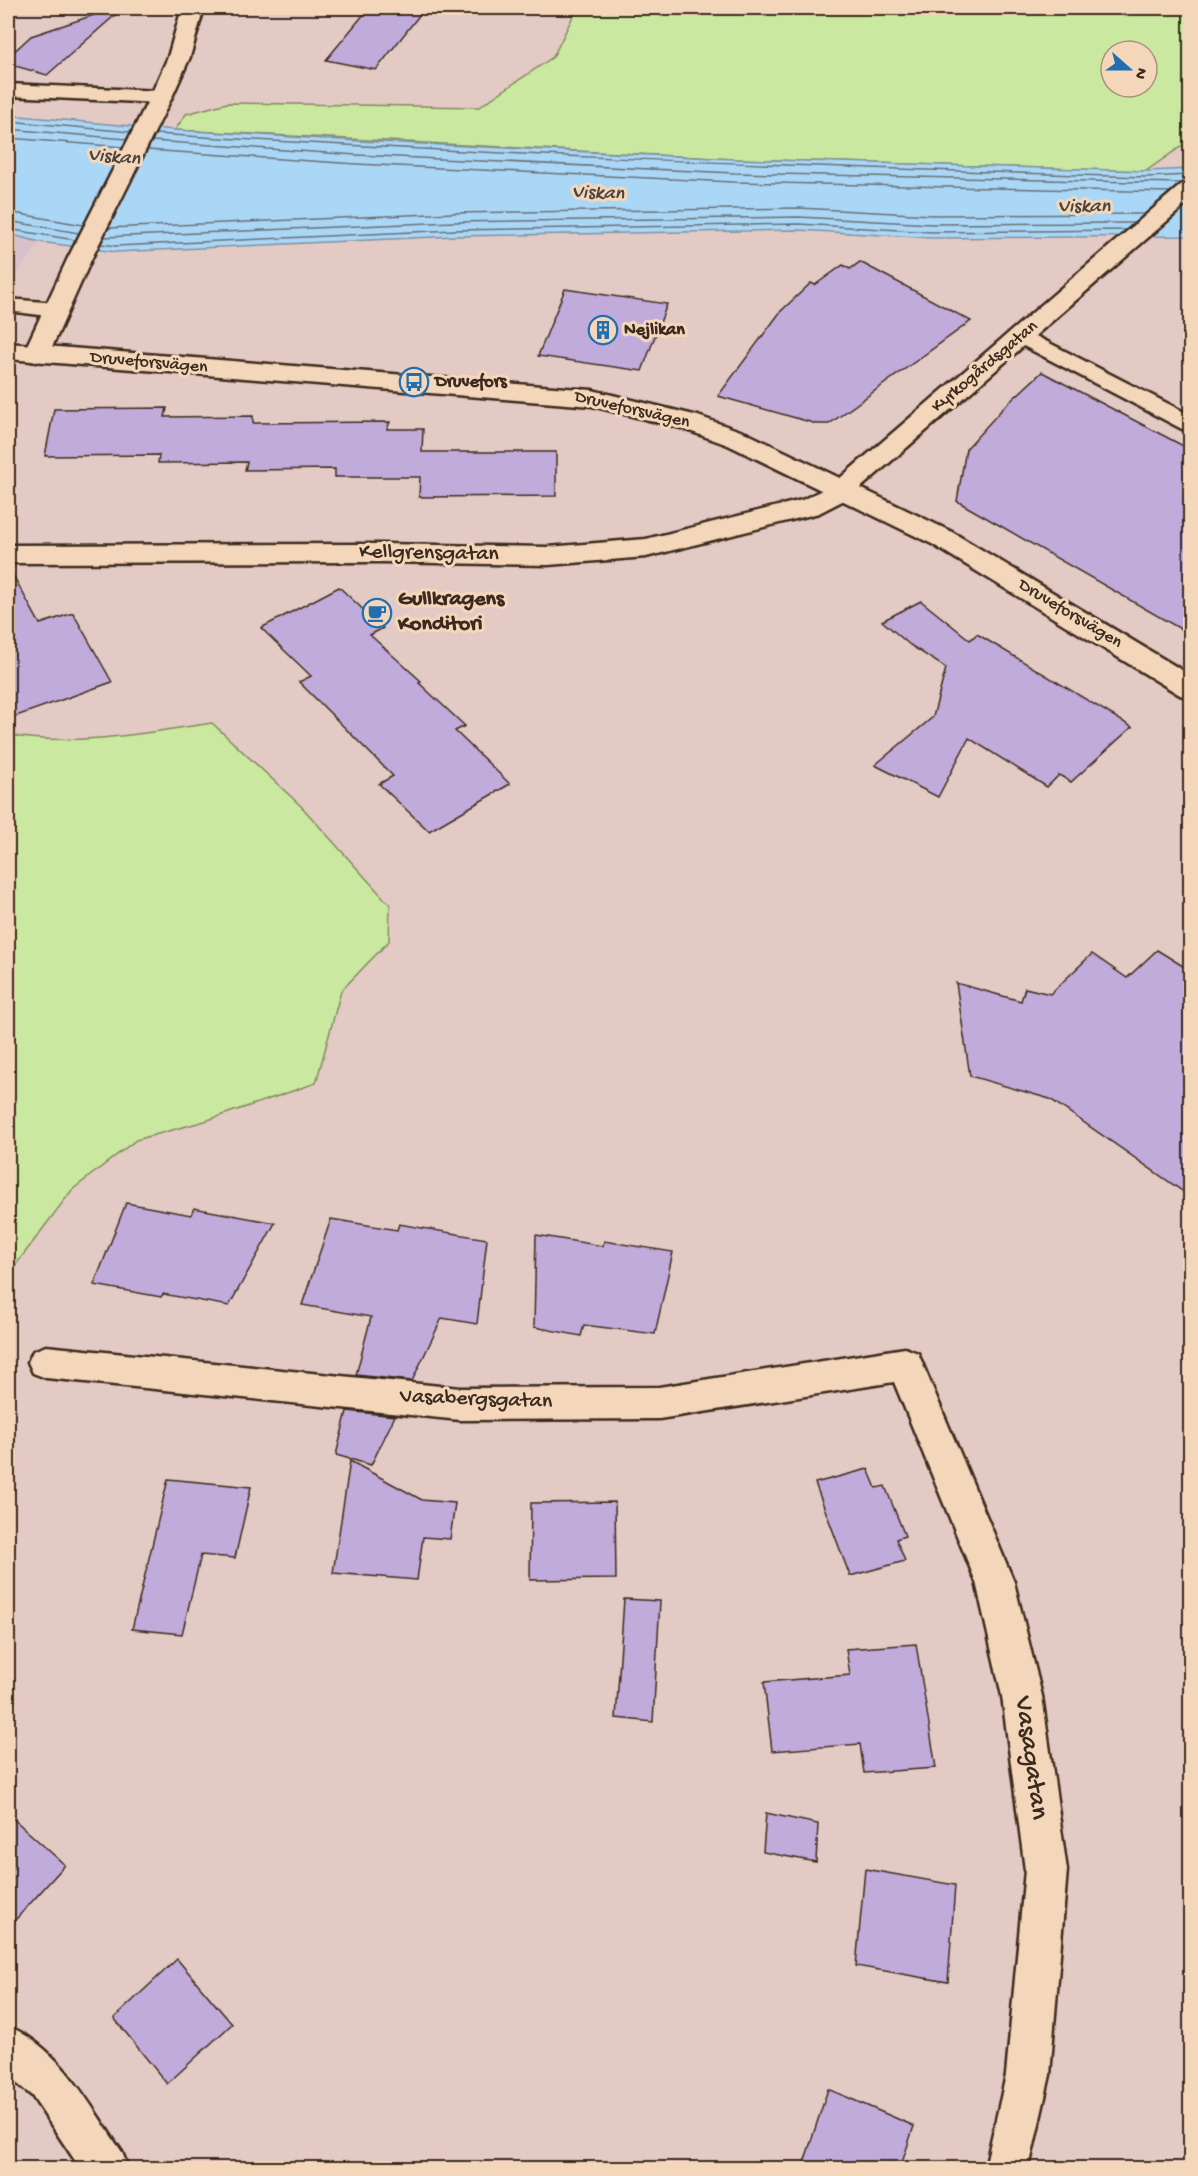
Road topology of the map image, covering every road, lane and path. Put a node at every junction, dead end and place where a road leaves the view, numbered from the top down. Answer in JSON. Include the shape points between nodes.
{"nodes":[{"id":1,"x":193,"y":8,"type":"edge"},
{"id":2,"x":8,"y":90,"type":"edge"},
{"id":3,"x":161,"y":97,"type":"junction"},
{"id":4,"x":1191,"y":189,"type":"edge"},
{"id":5,"x":8,"y":305,"type":"edge"},
{"id":6,"x":56,"y":310,"type":"junction"},
{"id":7,"x":1022,"y":336,"type":"junction"},
{"id":8,"x":8,"y":351,"type":"edge"},
{"id":9,"x":36,"y":354,"type":"junction"},
{"id":10,"x":1191,"y":424,"type":"edge"},
{"id":11,"x":841,"y":491,"type":"junction"},
{"id":12,"x":8,"y":554,"type":"edge"},
{"id":13,"x":1191,"y":688,"type":"edge"},
{"id":14,"x":46,"y":1362,"type":"dead end"},
{"id":15,"x":905,"y":1364,"type":"joint"},
{"id":16,"x":8,"y":2048,"type":"edge"},
{"id":17,"x":106,"y":2169,"type":"edge"},
{"id":18,"x":1007,"y":2169,"type":"edge"}],
"edges":[{"from":1,"to":3,"type":"street","via":[[179,57]]},
{"from":2,"to":3,"type":"lane"},
{"from":3,"to":6,"type":"street"},
{"from":4,"to":7,"type":"street","name":"Kyrkogårdsgatan"},
{"from":5,"to":6,"type":"lane"},
{"from":6,"to":9,"type":"street"},
{"from":7,"to":10,"type":"lane"},
{"from":7,"to":11,"type":"street","name":"Kyrkogårdsgatan"},
{"from":8,"to":9,"type":"street","name":"Druveforsvägen"},
{"from":9,"to":11,"type":"street","name":"Druveforsvägen","via":[[592,398],[689,422],[737,439]]},
{"from":11,"to":12,"type":"street","name":"Kellgrensgatan","via":[[810,507],[646,548],[559,555]]},
{"from":11,"to":13,"type":"street","name":"Druveforsvägen","via":[[942,538]]},
{"from":14,"to":15,"type":"street","name":"Vasabergsgatan","via":[[460,1404],[659,1402]]},
{"from":15,"to":18,"type":"street","name":"Vasagatan","via":[[995,1582],[1022,1696],[1046,1870],[1028,2075]]},
{"from":16,"to":17,"type":"street","via":[[47,2081]]}]}
